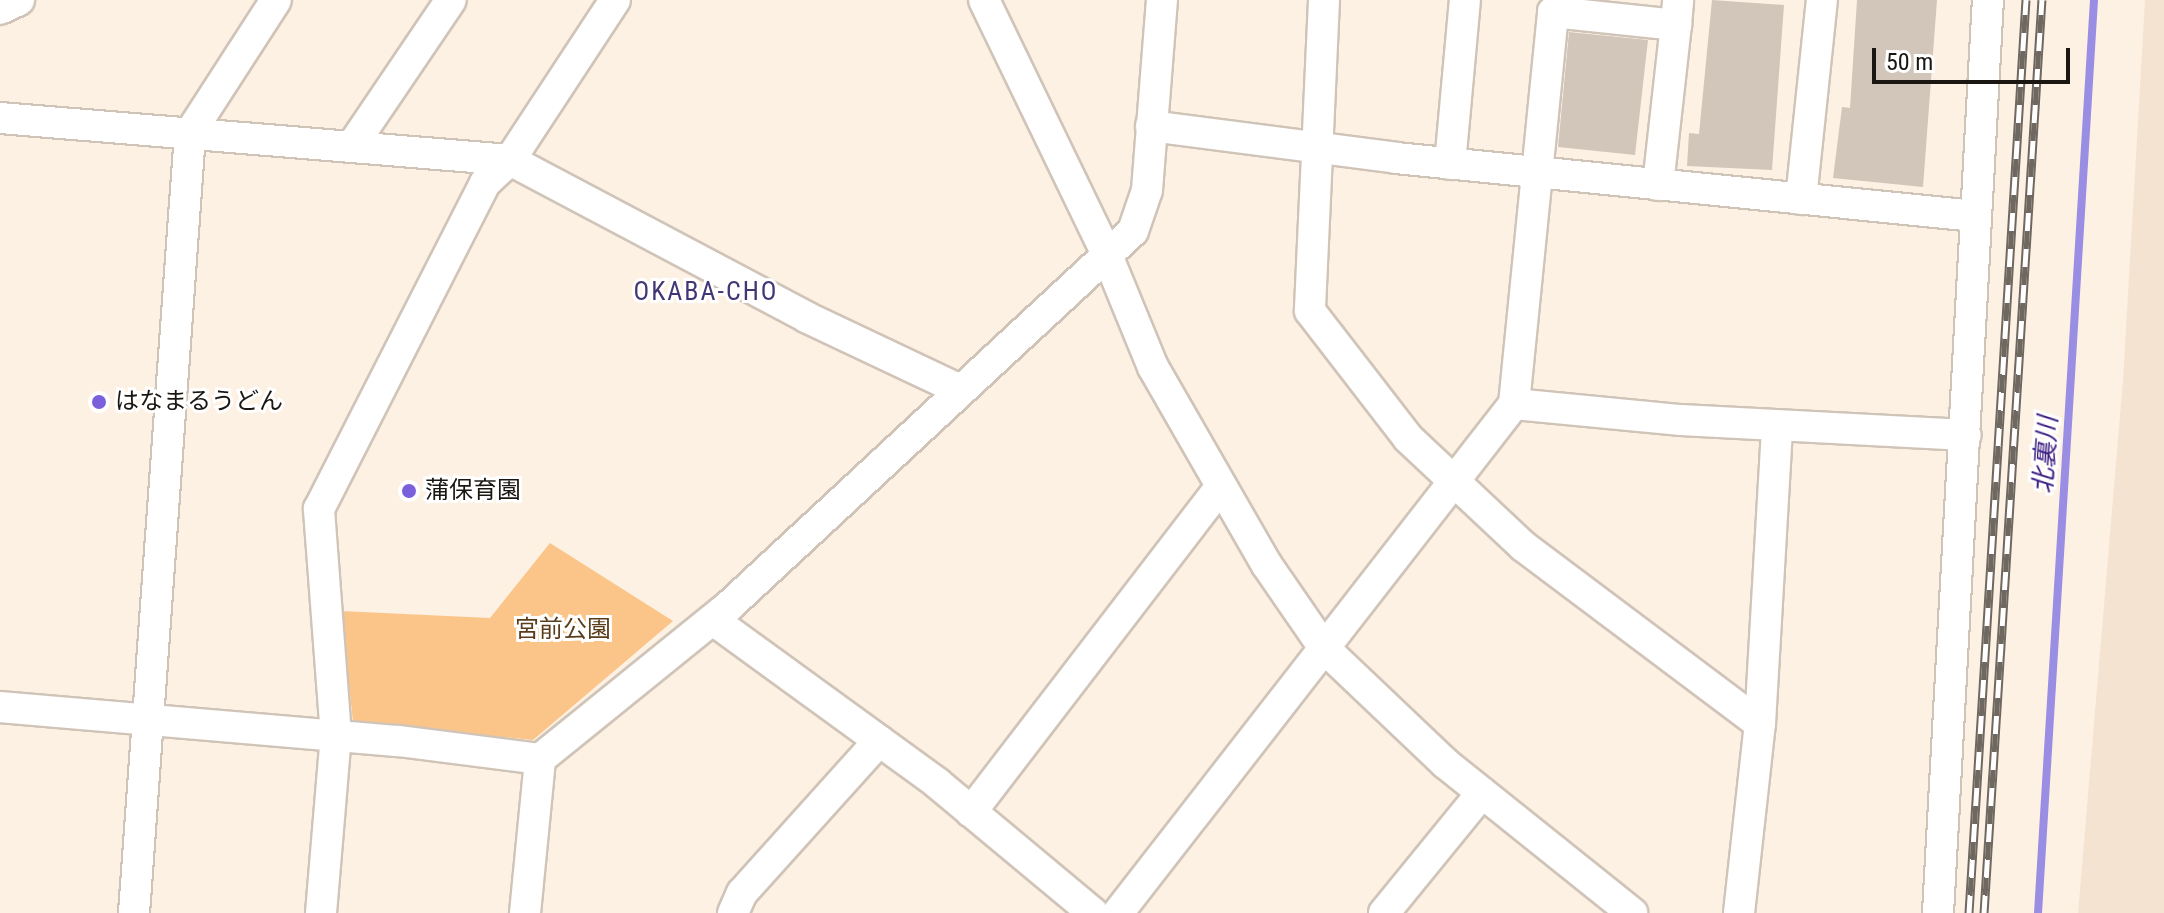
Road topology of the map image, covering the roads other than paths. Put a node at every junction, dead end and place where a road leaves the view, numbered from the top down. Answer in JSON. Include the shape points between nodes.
{"nodes":[{"id":1,"x":19,"y":0,"type":"edge"},
{"id":2,"x":276,"y":0,"type":"edge"},
{"id":3,"x":451,"y":0,"type":"edge"},
{"id":4,"x":615,"y":0,"type":"edge"},
{"id":5,"x":984,"y":0,"type":"edge"},
{"id":6,"x":1162,"y":0,"type":"edge"},
{"id":7,"x":1324,"y":0,"type":"edge"},
{"id":8,"x":1465,"y":0,"type":"edge"},
{"id":9,"x":1822,"y":0,"type":"edge"},
{"id":10,"x":1988,"y":0,"type":"edge"},
{"id":11,"x":0,"y":9,"type":"edge"},
{"id":12,"x":1677,"y":12,"type":"edge"},
{"id":13,"x":0,"y":118,"type":"edge"},
{"id":14,"x":1151,"y":126,"type":"junction"},
{"id":15,"x":190,"y":133,"type":"junction"},
{"id":16,"x":352,"y":146,"type":"junction"},
{"id":17,"x":1314,"y":149,"type":"junction"},
{"id":18,"x":510,"y":160,"type":"junction"},
{"id":19,"x":1450,"y":164,"type":"junction"},
{"id":20,"x":1534,"y":172,"type":"junction"},
{"id":21,"x":1658,"y":185,"type":"junction"},
{"id":22,"x":1801,"y":199,"type":"junction"},
{"id":23,"x":1975,"y":216,"type":"junction"},
{"id":24,"x":1107,"y":255,"type":"junction"},
{"id":25,"x":958,"y":389,"type":"junction"},
{"id":26,"x":1514,"y":404,"type":"junction"},
{"id":27,"x":1777,"y":425,"type":"junction"},
{"id":28,"x":1966,"y":435,"type":"junction"},
{"id":29,"x":1454,"y":480,"type":"junction"},
{"id":30,"x":1220,"y":487,"type":"junction"},
{"id":31,"x":713,"y":620,"type":"junction"},
{"id":32,"x":1324,"y":648,"type":"junction"},
{"id":33,"x":0,"y":707,"type":"edge"},
{"id":34,"x":152,"y":722,"type":"junction"},
{"id":35,"x":1760,"y":724,"type":"junction"},
{"id":36,"x":336,"y":736,"type":"junction"},
{"id":37,"x":879,"y":741,"type":"junction"},
{"id":38,"x":540,"y":759,"type":"junction"},
{"id":39,"x":1482,"y":793,"type":"junction"},
{"id":40,"x":971,"y":812,"type":"junction"},
{"id":41,"x":134,"y":913,"type":"edge"},
{"id":42,"x":321,"y":913,"type":"edge"},
{"id":43,"x":525,"y":913,"type":"edge"},
{"id":44,"x":733,"y":913,"type":"edge"},
{"id":45,"x":1093,"y":913,"type":"edge"},
{"id":46,"x":1118,"y":913,"type":"edge"},
{"id":47,"x":1384,"y":913,"type":"edge"},
{"id":48,"x":1632,"y":913,"type":"edge"},
{"id":49,"x":1739,"y":913,"type":"edge"},
{"id":50,"x":1938,"y":913,"type":"edge"}],
"edges":[{"from":1,"to":11,"type":"street"},
{"from":2,"to":15,"type":"street"},
{"from":3,"to":16,"type":"street"},
{"from":4,"to":18,"type":"street"},
{"from":5,"to":24,"type":"street"},
{"from":6,"to":14,"type":"street"},
{"from":7,"to":17,"type":"street"},
{"from":8,"to":19,"type":"street"},
{"from":9,"to":22,"type":"street"},
{"from":10,"to":23,"type":"street"},
{"from":12,"to":20,"type":"street","via":[[1553,12]]},
{"from":12,"to":21,"type":"street"},
{"from":13,"to":15,"type":"street"},
{"from":14,"to":17,"type":"street"},
{"from":14,"to":24,"type":"street","via":[[1147,190],[1133,231]]},
{"from":15,"to":16,"type":"street"},
{"from":15,"to":34,"type":"street"},
{"from":16,"to":18,"type":"street"},
{"from":17,"to":19,"type":"street"},
{"from":17,"to":29,"type":"street","via":[[1310,311],[1408,438]]},
{"from":18,"to":25,"type":"street","via":[[806,317]]},
{"from":18,"to":36,"type":"street","via":[[485,183],[319,509]]},
{"from":19,"to":20,"type":"street"},
{"from":20,"to":21,"type":"street"},
{"from":20,"to":26,"type":"street"},
{"from":21,"to":22,"type":"street"},
{"from":22,"to":23,"type":"street"},
{"from":23,"to":28,"type":"street"},
{"from":24,"to":25,"type":"street"},
{"from":24,"to":30,"type":"street","via":[[1153,367]]},
{"from":25,"to":31,"type":"street"},
{"from":26,"to":27,"type":"street"},
{"from":26,"to":29,"type":"street"},
{"from":27,"to":28,"type":"street"},
{"from":27,"to":35,"type":"street"},
{"from":28,"to":50,"type":"street"},
{"from":29,"to":32,"type":"street"},
{"from":29,"to":35,"type":"street","via":[[1523,546]]},
{"from":30,"to":32,"type":"street"},
{"from":30,"to":40,"type":"street"},
{"from":31,"to":37,"type":"street"},
{"from":31,"to":38,"type":"street"},
{"from":32,"to":39,"type":"street"},
{"from":32,"to":46,"type":"street"},
{"from":33,"to":34,"type":"street"},
{"from":34,"to":36,"type":"street"},
{"from":34,"to":41,"type":"street"},
{"from":35,"to":49,"type":"street"},
{"from":36,"to":38,"type":"street"},
{"from":36,"to":42,"type":"street"},
{"from":37,"to":40,"type":"street"},
{"from":37,"to":44,"type":"street","via":[[742,893]]},
{"from":38,"to":43,"type":"street"},
{"from":39,"to":47,"type":"street"},
{"from":39,"to":48,"type":"street"},
{"from":40,"to":45,"type":"street"}]}
